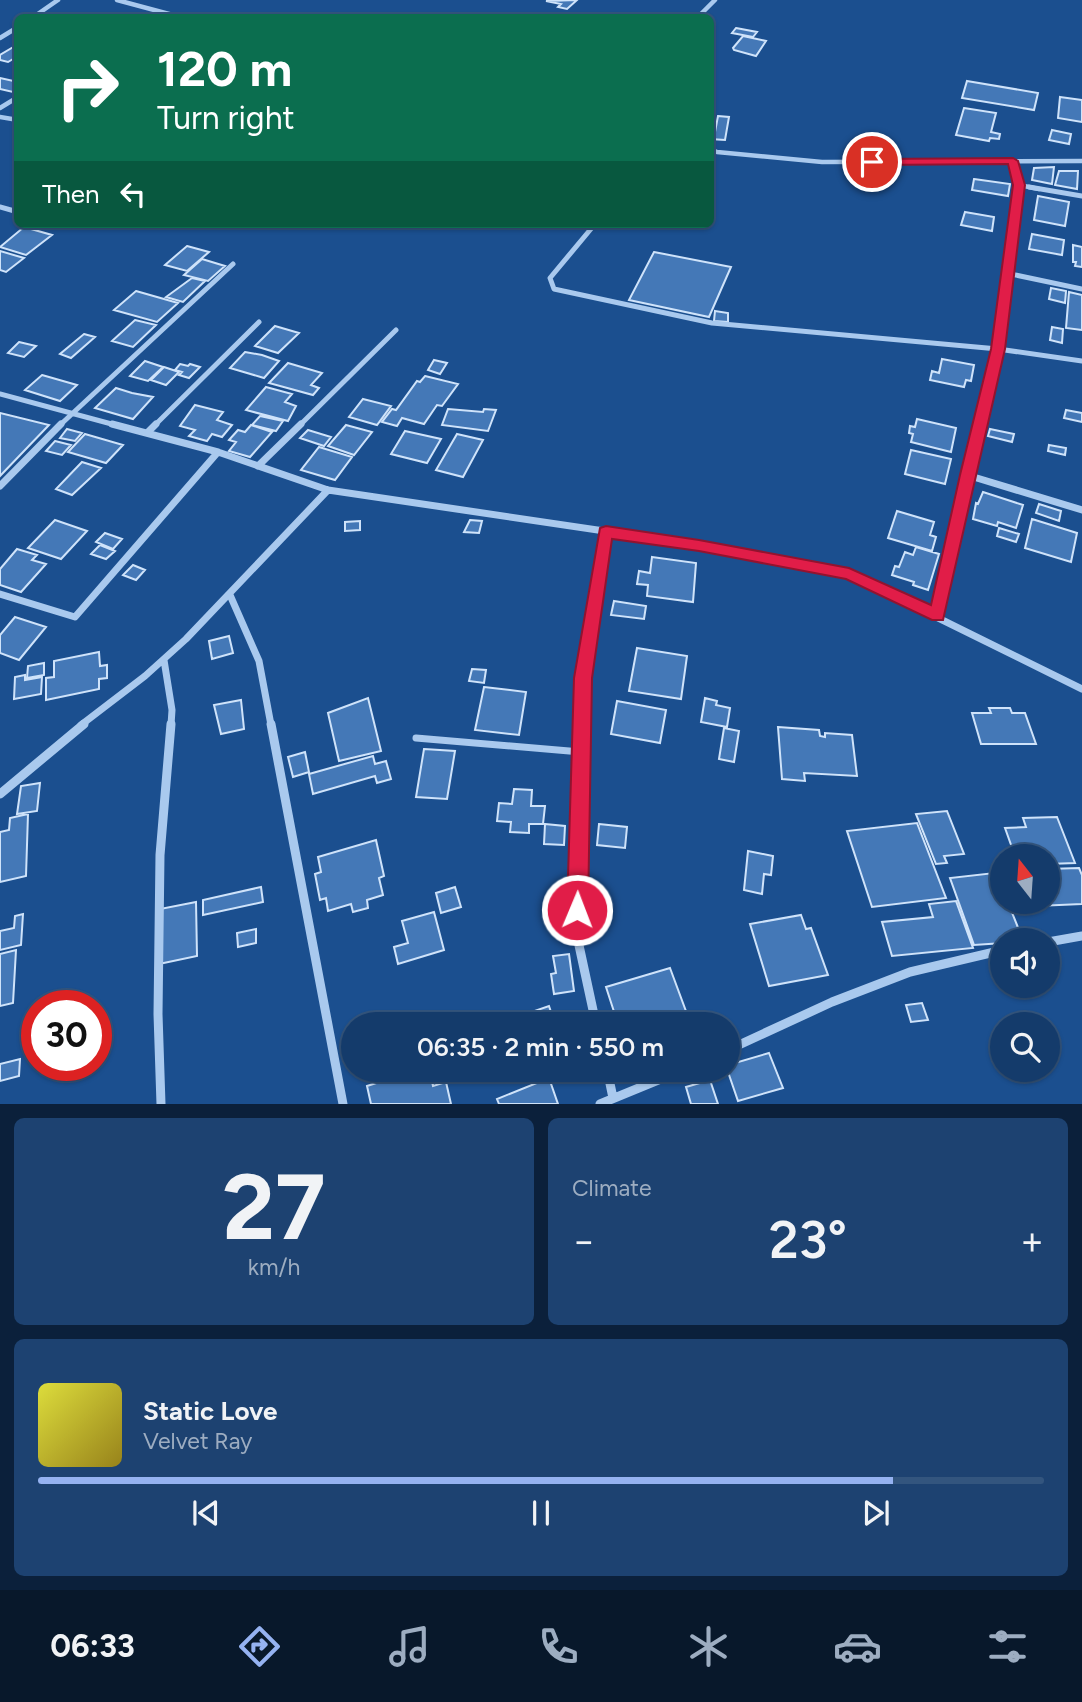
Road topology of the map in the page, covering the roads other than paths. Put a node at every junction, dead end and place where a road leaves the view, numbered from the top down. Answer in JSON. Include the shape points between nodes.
{"nodes":[{"id":1,"x":58,"y":0,"type":"edge"},
{"id":2,"x":117,"y":0,"type":"edge"},
{"id":3,"x":715,"y":0,"type":"edge"},
{"id":4,"x":38,"y":14,"type":"edge"},
{"id":5,"x":169,"y":14,"type":"edge"},
{"id":6,"x":701,"y":14,"type":"edge"},
{"id":7,"x":714,"y":151,"type":"edge"},
{"id":8,"x":1013,"y":161,"type":"junction"},
{"id":9,"x":1082,"y":161,"type":"edge"},
{"id":10,"x":1019,"y":185,"type":"junction"},
{"id":11,"x":1082,"y":196,"type":"edge"},
{"id":12,"x":592,"y":228,"type":"edge"},
{"id":13,"x":233,"y":264,"type":"dead end"},
{"id":14,"x":1006,"y":273,"type":"junction"},
{"id":15,"x":1082,"y":289,"type":"edge"},
{"id":16,"x":259,"y":322,"type":"dead end"},
{"id":17,"x":396,"y":330,"type":"dead end"},
{"id":18,"x":998,"y":349,"type":"junction"},
{"id":19,"x":1082,"y":361,"type":"edge"},
{"id":20,"x":0,"y":394,"type":"edge"},
{"id":21,"x":70,"y":415,"type":"junction"},
{"id":22,"x":148,"y":432,"type":"junction"},
{"id":23,"x":219,"y":452,"type":"junction"},
{"id":24,"x":258,"y":466,"type":"junction"},
{"id":25,"x":967,"y":475,"type":"junction"},
{"id":26,"x":0,"y":486,"type":"edge"},
{"id":27,"x":328,"y":490,"type":"junction"},
{"id":28,"x":1082,"y":510,"type":"edge"},
{"id":29,"x":606,"y":532,"type":"junction"},
{"id":30,"x":0,"y":594,"type":"edge"},
{"id":31,"x":230,"y":595,"type":"junction"},
{"id":32,"x":937,"y":616,"type":"junction"},
{"id":33,"x":164,"y":660,"type":"junction"},
{"id":34,"x":1082,"y":689,"type":"edge"},
{"id":35,"x":416,"y":738,"type":"dead end"},
{"id":36,"x":581,"y":752,"type":"junction"},
{"id":37,"x":0,"y":794,"type":"edge"},
{"id":38,"x":1082,"y":936,"type":"edge"},
{"id":39,"x":1060,"y":940,"type":"edge"},
{"id":40,"x":990,"y":953,"type":"edge"},
{"id":41,"x":593,"y":1012,"type":"edge"},
{"id":42,"x":740,"y":1044,"type":"edge"},
{"id":43,"x":610,"y":1082,"type":"edge"},
{"id":44,"x":653,"y":1082,"type":"edge"},
{"id":45,"x":613,"y":1098,"type":"junction"},
{"id":46,"x":161,"y":1104,"type":"edge"},
{"id":47,"x":343,"y":1104,"type":"edge"},
{"id":48,"x":600,"y":1104,"type":"edge"}],
"edges":[{"from":1,"to":4,"type":"street"},
{"from":2,"to":5,"type":"street"},
{"from":3,"to":6,"type":"street"},
{"from":7,"to":8,"type":"street","via":[[822,162]]},
{"from":8,"to":9,"type":"street"},
{"from":8,"to":10,"type":"street"},
{"from":10,"to":11,"type":"street"},
{"from":10,"to":14,"type":"street"},
{"from":12,"to":18,"type":"street","via":[[550,278],[554,289],[712,323]]},
{"from":13,"to":21,"type":"street"},
{"from":14,"to":15,"type":"street"},
{"from":14,"to":18,"type":"street"},
{"from":16,"to":22,"type":"street"},
{"from":17,"to":24,"type":"street"},
{"from":18,"to":19,"type":"street"},
{"from":18,"to":25,"type":"street"},
{"from":20,"to":21,"type":"street"},
{"from":21,"to":22,"type":"street"},
{"from":21,"to":26,"type":"street"},
{"from":22,"to":23,"type":"street"},
{"from":23,"to":24,"type":"street"},
{"from":23,"to":30,"type":"street","via":[[75,617]]},
{"from":24,"to":27,"type":"street"},
{"from":25,"to":28,"type":"street"},
{"from":25,"to":32,"type":"street"},
{"from":27,"to":29,"type":"street"},
{"from":27,"to":31,"type":"street"},
{"from":29,"to":32,"type":"street","via":[[849,574]]},
{"from":29,"to":36,"type":"street","via":[[583,678]]},
{"from":31,"to":33,"type":"street"},
{"from":31,"to":47,"type":"street","via":[[259,661]]},
{"from":32,"to":34,"type":"street"},
{"from":33,"to":37,"type":"street","via":[[22,771]]},
{"from":33,"to":46,"type":"street","via":[[172,710],[160,855]]},
{"from":35,"to":36,"type":"lane"},
{"from":36,"to":41,"type":"street","via":[[577,936]]},
{"from":38,"to":39,"type":"street"},
{"from":40,"to":42,"type":"street","via":[[910,972]]},
{"from":43,"to":45,"type":"street"},
{"from":44,"to":45,"type":"street"},
{"from":45,"to":48,"type":"street"}]}
